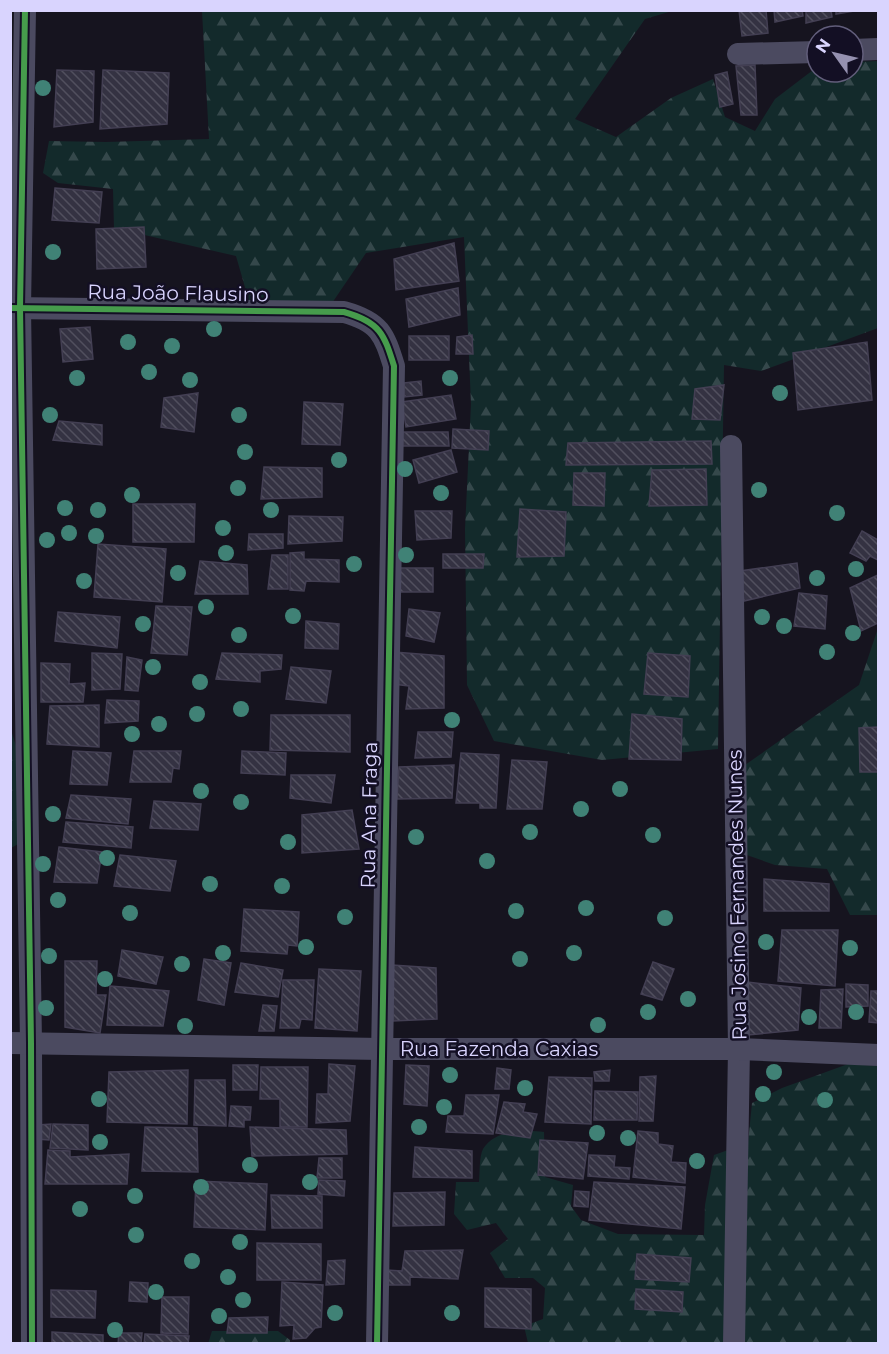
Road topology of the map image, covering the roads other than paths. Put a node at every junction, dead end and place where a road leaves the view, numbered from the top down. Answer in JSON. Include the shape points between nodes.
{"nodes":[{"id":1,"x":26,"y":10,"type":"edge"},
{"id":2,"x":805,"y":52,"type":"edge"},
{"id":3,"x":738,"y":54,"type":"dead end"},
{"id":4,"x":15,"y":308,"type":"edge"},
{"id":5,"x":344,"y":312,"type":"joint"},
{"id":6,"x":731,"y":446,"type":"dead end"},
{"id":7,"x":21,"y":1043,"type":"edge"},
{"id":8,"x":381,"y":1049,"type":"junction"},
{"id":9,"x":739,"y":1049,"type":"junction"},
{"id":10,"x":879,"y":1055,"type":"edge"},
{"id":11,"x":32,"y":1344,"type":"edge"},
{"id":12,"x":377,"y":1344,"type":"edge"},
{"id":13,"x":734,"y":1344,"type":"edge"}],
"edges":[{"from":1,"to":4,"type":"street"},
{"from":2,"to":3,"type":"street"},
{"from":4,"to":5,"type":"street","name":"Rua João Flausino"},
{"from":4,"to":7,"type":"street"},
{"from":5,"to":8,"type":"street","name":"Rua Ana Fraga","via":[[356,315],[385,336],[394,366]]},
{"from":6,"to":9,"type":"street","name":"Rua Josino Fernandes Nunes"},
{"from":7,"to":8,"type":"street","name":"Rua Fazenda Caxias"},
{"from":7,"to":11,"type":"street"},
{"from":8,"to":9,"type":"street","name":"Rua Fazenda Caxias"},
{"from":8,"to":12,"type":"street","name":"Rua Ana Fraga"},
{"from":9,"to":10,"type":"street","name":"Rua Fazenda Caxias"},
{"from":9,"to":13,"type":"street","name":"Rua Josino Fernandes Nunes"}]}
